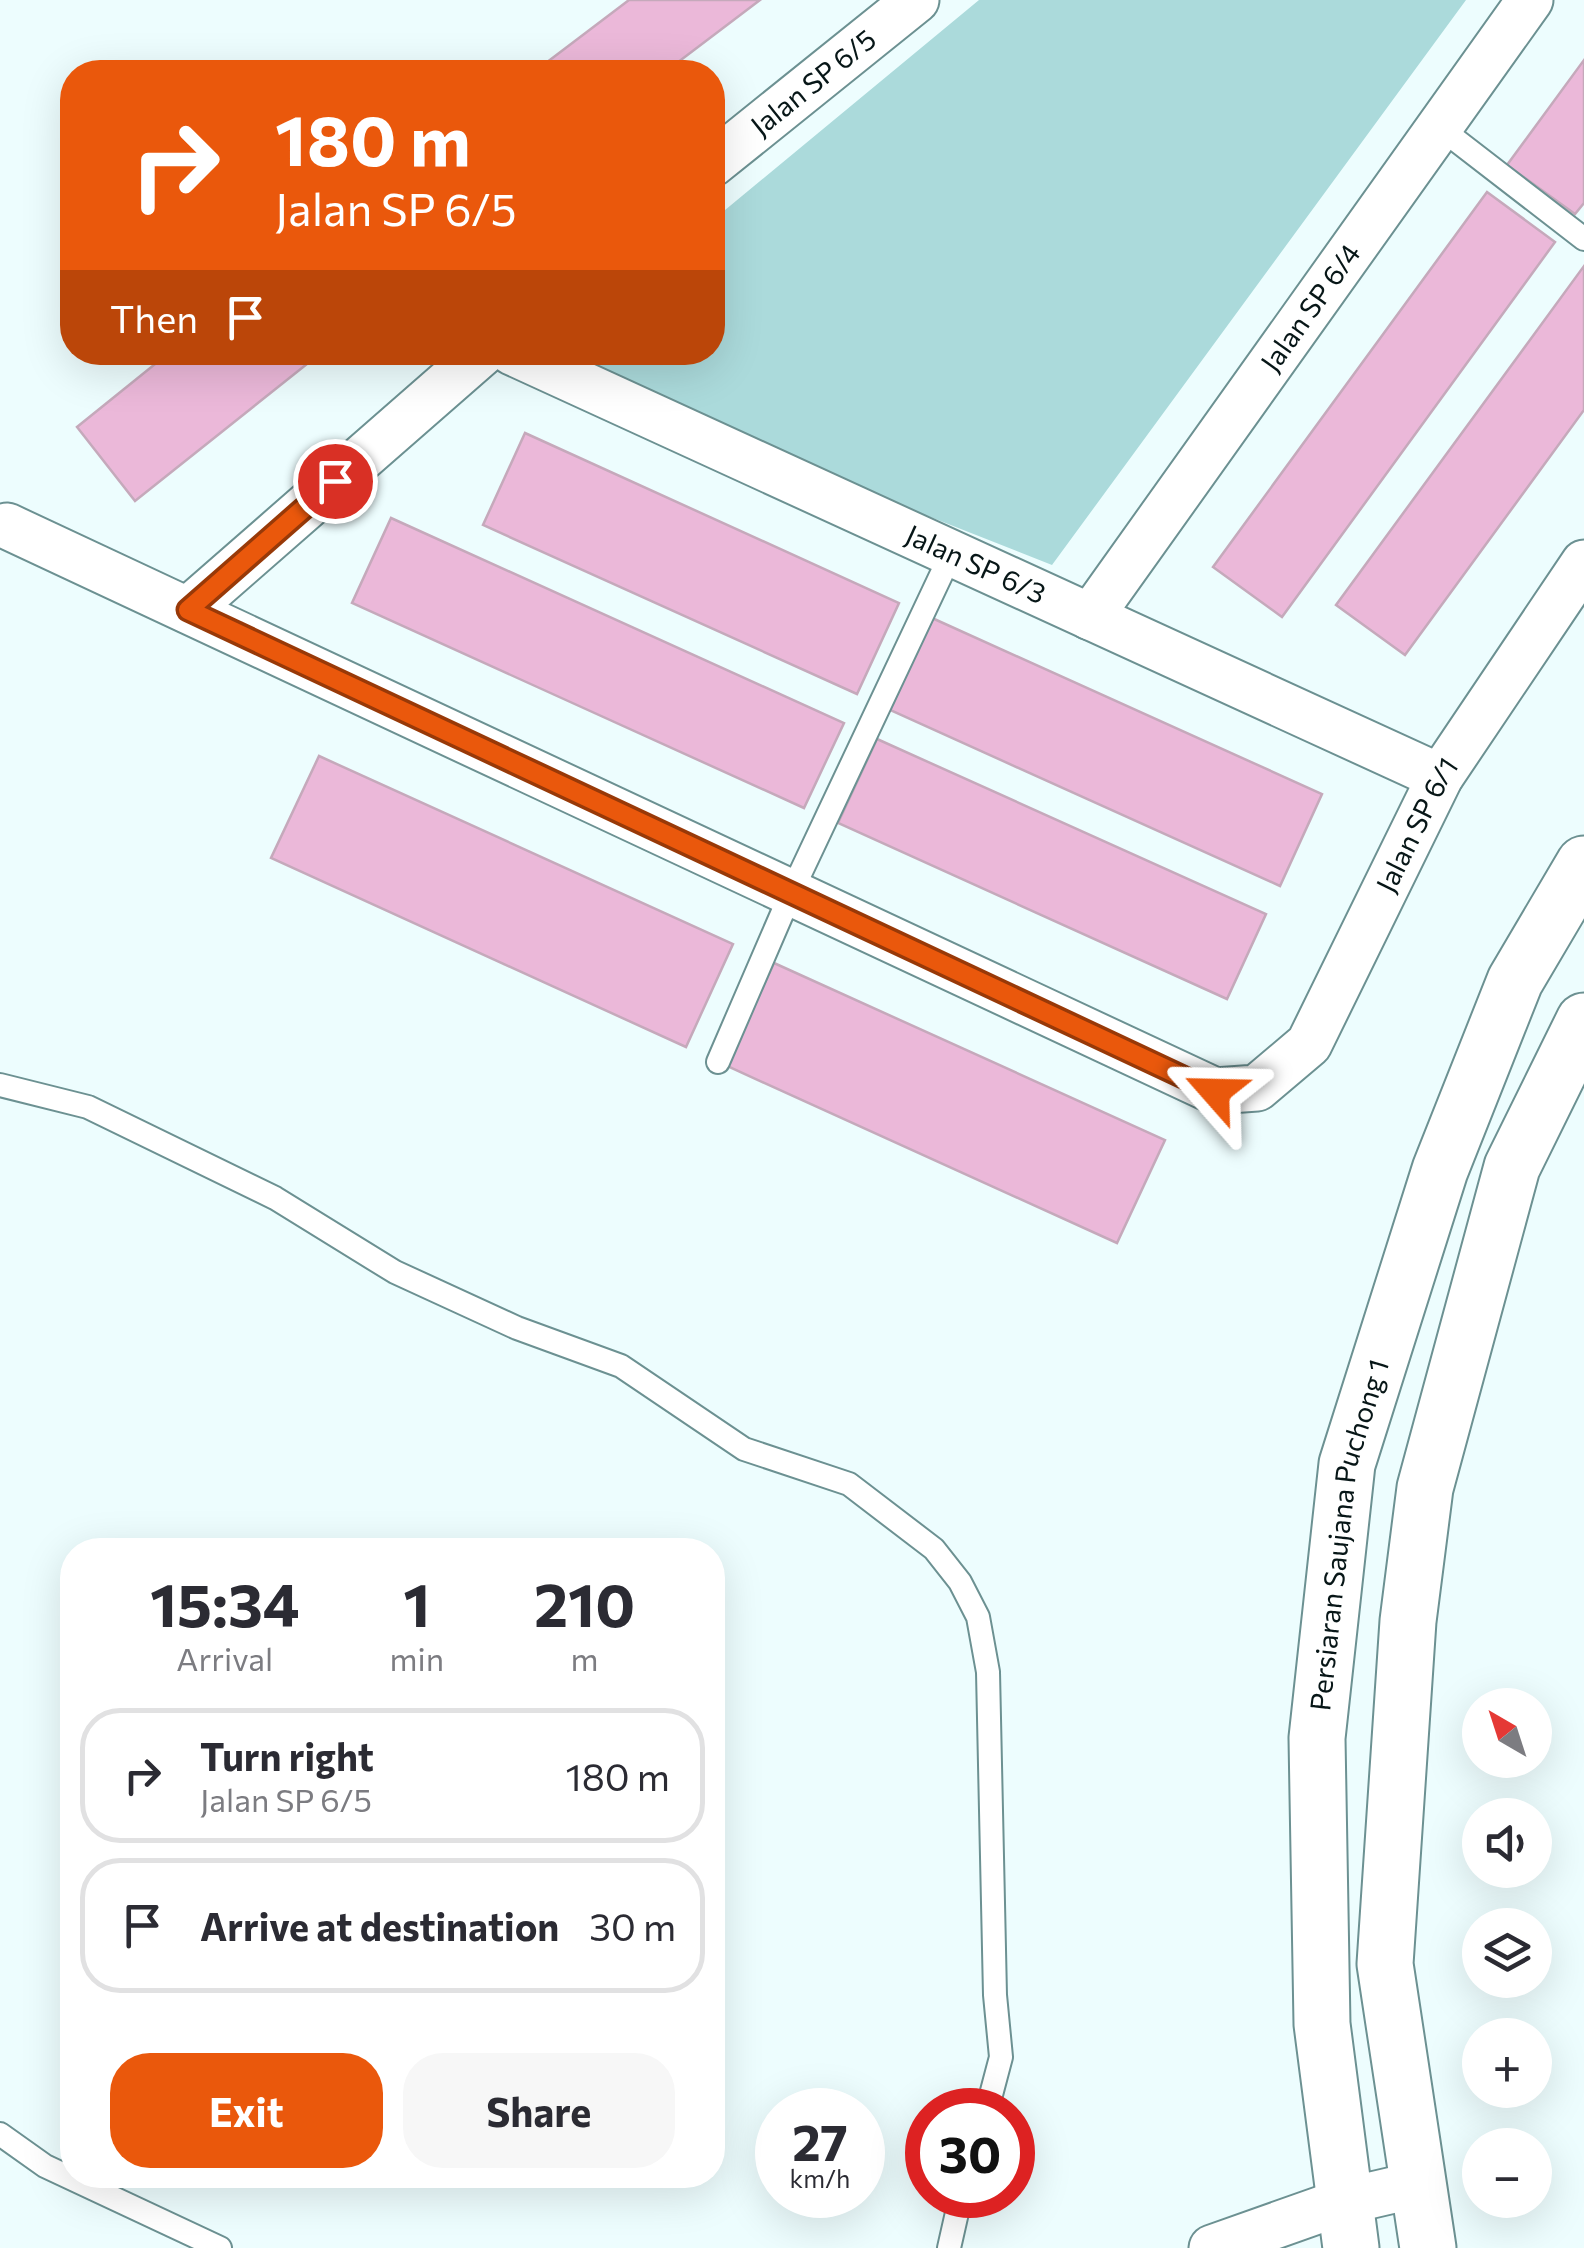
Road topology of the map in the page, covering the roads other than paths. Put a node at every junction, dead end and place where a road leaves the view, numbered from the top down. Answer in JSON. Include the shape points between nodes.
{"nodes":[{"id":1,"x":1530,"y":0,"type":"edge"},
{"id":2,"x":893,"y":7,"type":"edge"},
{"id":3,"x":1439,"y":128,"type":"junction"},
{"id":4,"x":725,"y":153,"type":"edge"},
{"id":5,"x":1584,"y":240,"type":"edge"},
{"id":6,"x":468,"y":365,"type":"edge"},
{"id":7,"x":540,"y":365,"type":"edge"},
{"id":8,"x":7,"y":526,"type":"dead end"},
{"id":9,"x":951,"y":554,"type":"junction"},
{"id":10,"x":1584,"y":564,"type":"edge"},
{"id":11,"x":188,"y":610,"type":"junction"},
{"id":12,"x":1090,"y":617,"type":"junction"},
{"id":13,"x":1440,"y":777,"type":"junction"},
{"id":14,"x":1584,"y":864,"type":"edge"},
{"id":15,"x":791,"y":893,"type":"junction"},
{"id":16,"x":1584,"y":1021,"type":"edge"},
{"id":17,"x":718,"y":1062,"type":"dead end"},
{"id":18,"x":0,"y":1085,"type":"edge"},
{"id":19,"x":993,"y":2088,"type":"edge"},
{"id":20,"x":0,"y":2134,"type":"edge"},
{"id":21,"x":60,"y":2173,"type":"edge"},
{"id":22,"x":1415,"y":2185,"type":"junction"},
{"id":23,"x":92,"y":2188,"type":"edge"},
{"id":24,"x":956,"y":2218,"type":"edge"},
{"id":25,"x":1347,"y":2225,"type":"edge"},
{"id":26,"x":220,"y":2248,"type":"edge"},
{"id":27,"x":949,"y":2248,"type":"edge"},
{"id":28,"x":1212,"y":2248,"type":"edge"},
{"id":29,"x":1428,"y":2248,"type":"edge"}],
"edges":[{"from":1,"to":3,"type":"street","name":"Jalan SP 6/4"},
{"from":2,"to":4,"type":"street","name":"Jalan SP 6/5"},
{"from":3,"to":5,"type":"lane"},
{"from":3,"to":12,"type":"street","name":"Jalan SP 6/4"},
{"from":6,"to":11,"type":"street"},
{"from":7,"to":9,"type":"street","name":"Jalan SP 6/3"},
{"from":8,"to":11,"type":"street"},
{"from":9,"to":12,"type":"street","name":"Jalan SP 6/3"},
{"from":9,"to":15,"type":"lane"},
{"from":10,"to":13,"type":"street","name":"Jalan SP 6/1"},
{"from":11,"to":15,"type":"street"},
{"from":12,"to":13,"type":"street","name":"Jalan SP 6/3"},
{"from":13,"to":15,"type":"street","name":"Jalan SP 6/1","via":[[1309,1044],[1258,1088],[1215,1092]]},
{"from":14,"to":25,"type":"street","name":"Persiaran Saujana Puchong 1","via":[[1508,998],[1440,1170],[1347,1464],[1317,1738],[1322,2024]]},
{"from":15,"to":17,"type":"lane"},
{"from":16,"to":22,"type":"street","via":[[1512,1166],[1425,1488],[1408,1621],[1385,1964]]},
{"from":18,"to":19,"type":"lane","via":[[88,1107],[275,1198],[395,1272],[621,1366],[744,1449],[849,1484],[934,1548],[978,1617],[988,1672],[1001,2057]]},
{"from":20,"to":21,"type":"lane"},
{"from":22,"to":25,"type":"street"},
{"from":22,"to":29,"type":"street"},
{"from":23,"to":26,"type":"lane"},
{"from":24,"to":27,"type":"lane"},
{"from":25,"to":28,"type":"street"}]}
